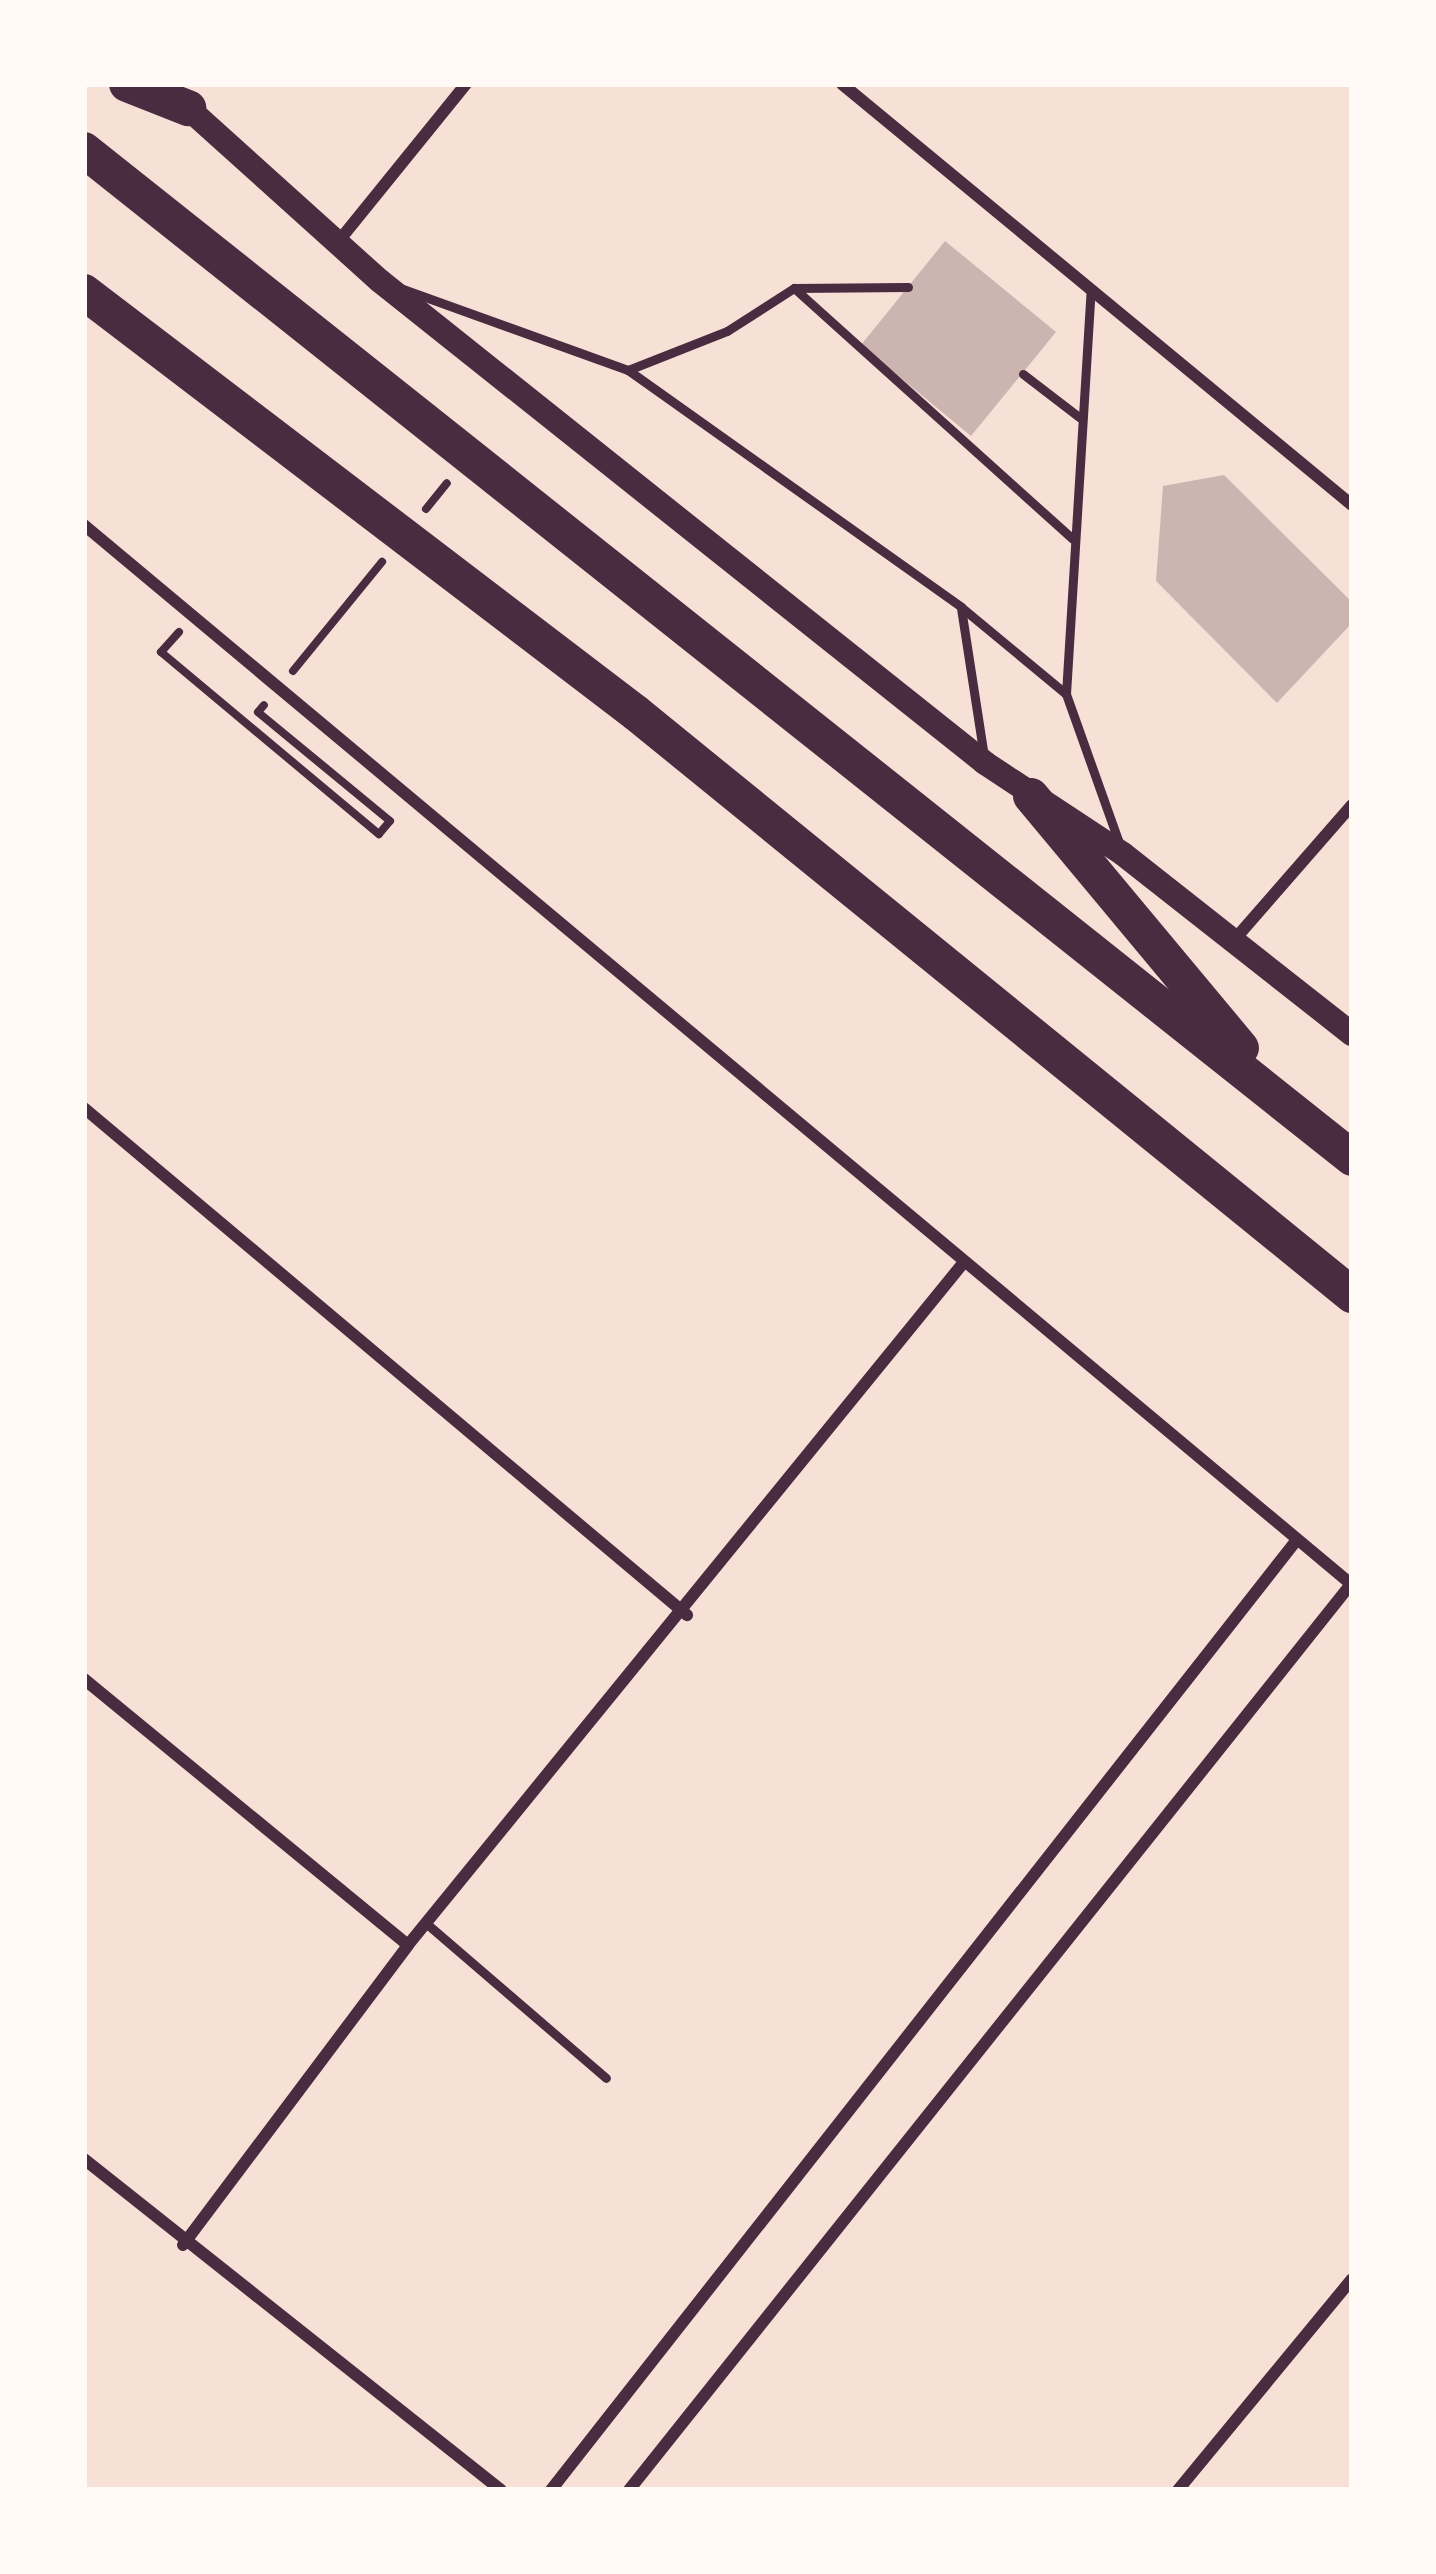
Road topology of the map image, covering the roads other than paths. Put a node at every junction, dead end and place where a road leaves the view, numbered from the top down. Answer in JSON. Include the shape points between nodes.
{"nodes":[{"id":1,"x":127,"y":84,"type":"edge"},
{"id":2,"x":466,"y":84,"type":"edge"},
{"id":3,"x":842,"y":84,"type":"edge"},
{"id":4,"x":174,"y":96,"type":"edge"},
{"id":5,"x":84,"y":150,"type":"edge"},
{"id":6,"x":338,"y":242,"type":"junction"},
{"id":7,"x":380,"y":281,"type":"junction"},
{"id":8,"x":908,"y":286,"type":"dead end"},
{"id":9,"x":794,"y":287,"type":"junction"},
{"id":10,"x":1091,"y":291,"type":"junction"},
{"id":11,"x":84,"y":292,"type":"edge"},
{"id":12,"x":628,"y":370,"type":"junction"},
{"id":13,"x":1023,"y":374,"type":"dead end"},
{"id":14,"x":1078,"y":417,"type":"junction"},
{"id":15,"x":1352,"y":505,"type":"edge"},
{"id":16,"x":84,"y":525,"type":"edge"},
{"id":17,"x":1073,"y":539,"type":"junction"},
{"id":18,"x":961,"y":607,"type":"junction"},
{"id":19,"x":1066,"y":694,"type":"junction"},
{"id":20,"x":985,"y":763,"type":"junction"},
{"id":21,"x":1031,"y":796,"type":"junction"},
{"id":22,"x":1352,"y":805,"type":"edge"},
{"id":23,"x":1123,"y":854,"type":"junction"},
{"id":24,"x":1235,"y":938,"type":"junction"},
{"id":25,"x":1352,"y":1034,"type":"edge"},
{"id":26,"x":1284,"y":1103,"type":"junction"},
{"id":27,"x":84,"y":1108,"type":"edge"},
{"id":28,"x":1352,"y":1158,"type":"edge"},
{"id":29,"x":964,"y":1262,"type":"junction"},
{"id":30,"x":1352,"y":1295,"type":"edge"},
{"id":31,"x":1295,"y":1541,"type":"junction"},
{"id":32,"x":1351,"y":1585,"type":"edge"},
{"id":33,"x":687,"y":1615,"type":"junction"},
{"id":34,"x":84,"y":1679,"type":"edge"},
{"id":35,"x":427,"y":1924,"type":"junction"},
{"id":36,"x":408,"y":1945,"type":"junction"},
{"id":37,"x":606,"y":2078,"type":"dead end"},
{"id":38,"x":84,"y":2159,"type":"edge"},
{"id":39,"x":183,"y":2246,"type":"junction"},
{"id":40,"x":1352,"y":2279,"type":"edge"},
{"id":41,"x":501,"y":2490,"type":"edge"},
{"id":42,"x":551,"y":2490,"type":"edge"},
{"id":43,"x":629,"y":2490,"type":"edge"},
{"id":44,"x":1178,"y":2490,"type":"edge"}],
"edges":[{"from":1,"to":4,"type":"highway"},
{"from":2,"to":6,"type":"street"},
{"from":3,"to":10,"type":"street"},
{"from":4,"to":6,"type":"main road"},
{"from":5,"to":26,"type":"highway"},
{"from":6,"to":7,"type":"main road"},
{"from":7,"to":12,"type":"lane"},
{"from":7,"to":20,"type":"main road"},
{"from":8,"to":9,"type":"lane"},
{"from":9,"to":12,"type":"lane","via":[[728,331]]},
{"from":9,"to":17,"type":"lane"},
{"from":10,"to":14,"type":"lane"},
{"from":10,"to":15,"type":"street"},
{"from":11,"to":30,"type":"highway","via":[[636,713]]},
{"from":12,"to":18,"type":"lane"},
{"from":13,"to":14,"type":"lane"},
{"from":14,"to":17,"type":"lane"},
{"from":16,"to":29,"type":"street"},
{"from":17,"to":19,"type":"lane"},
{"from":18,"to":19,"type":"lane"},
{"from":18,"to":20,"type":"lane"},
{"from":19,"to":23,"type":"lane"},
{"from":20,"to":21,"type":"main road"},
{"from":21,"to":23,"type":"main road"},
{"from":21,"to":26,"type":"highway"},
{"from":22,"to":24,"type":"street"},
{"from":23,"to":24,"type":"main road"},
{"from":24,"to":25,"type":"main road"},
{"from":26,"to":28,"type":"highway"},
{"from":27,"to":33,"type":"street"},
{"from":29,"to":31,"type":"street"},
{"from":29,"to":33,"type":"street"},
{"from":31,"to":32,"type":"street"},
{"from":31,"to":42,"type":"street"},
{"from":32,"to":43,"type":"street"},
{"from":33,"to":35,"type":"street"},
{"from":34,"to":36,"type":"street"},
{"from":35,"to":36,"type":"street"},
{"from":35,"to":37,"type":"lane"},
{"from":36,"to":39,"type":"street"},
{"from":38,"to":39,"type":"street"},
{"from":39,"to":41,"type":"street"},
{"from":40,"to":44,"type":"street"}]}
